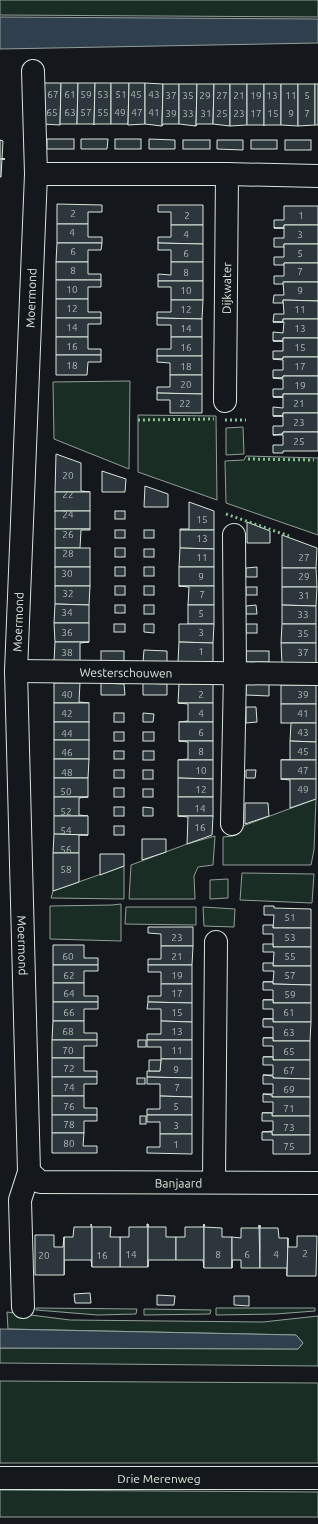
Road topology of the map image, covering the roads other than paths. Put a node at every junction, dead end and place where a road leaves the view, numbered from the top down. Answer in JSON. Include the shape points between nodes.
{"nodes":[{"id":1,"x":33,"y":72,"type":"dead end"},
{"id":2,"x":36,"y":174,"type":"junction"},
{"id":3,"x":227,"y":174,"type":"junction"},
{"id":4,"x":318,"y":176,"type":"edge"},
{"id":5,"x":225,"y":401,"type":"dead end"},
{"id":6,"x":234,"y":535,"type":"dead end"},
{"id":7,"x":16,"y":671,"type":"junction"},
{"id":8,"x":235,"y":673,"type":"junction"},
{"id":9,"x":318,"y":674,"type":"edge"},
{"id":10,"x":232,"y":824,"type":"dead end"},
{"id":11,"x":216,"y":942,"type":"dead end"},
{"id":12,"x":34,"y":1177,"type":"junction"},
{"id":13,"x":214,"y":1181,"type":"junction"},
{"id":14,"x":318,"y":1183,"type":"edge"},
{"id":15,"x":23,"y":1307,"type":"dead end"},
{"id":16,"x":0,"y":1478,"type":"edge"},
{"id":17,"x":318,"y":1478,"type":"edge"}],
"edges":[{"from":1,"to":2,"type":"main road","name":"Moermond"},
{"from":2,"to":3,"type":"main road"},
{"from":2,"to":7,"type":"main road","name":"Moermond"},
{"from":3,"to":4,"type":"main road"},
{"from":3,"to":5,"type":"main road","name":"Dijkwater"},
{"from":6,"to":8,"type":"main road"},
{"from":7,"to":8,"type":"main road","name":"Westerschouwen"},
{"from":7,"to":12,"type":"main road","name":"Moermond"},
{"from":8,"to":9,"type":"main road","name":"Westerschouwen"},
{"from":8,"to":10,"type":"main road"},
{"from":11,"to":13,"type":"main road"},
{"from":12,"to":13,"type":"main road","name":"Banjaard"},
{"from":12,"to":15,"type":"main road","name":"Moermond","via":[[20,1200]]},
{"from":13,"to":14,"type":"main road","name":"Banjaard"},
{"from":16,"to":17,"type":"main road","name":"Drie Merenweg"}]}
